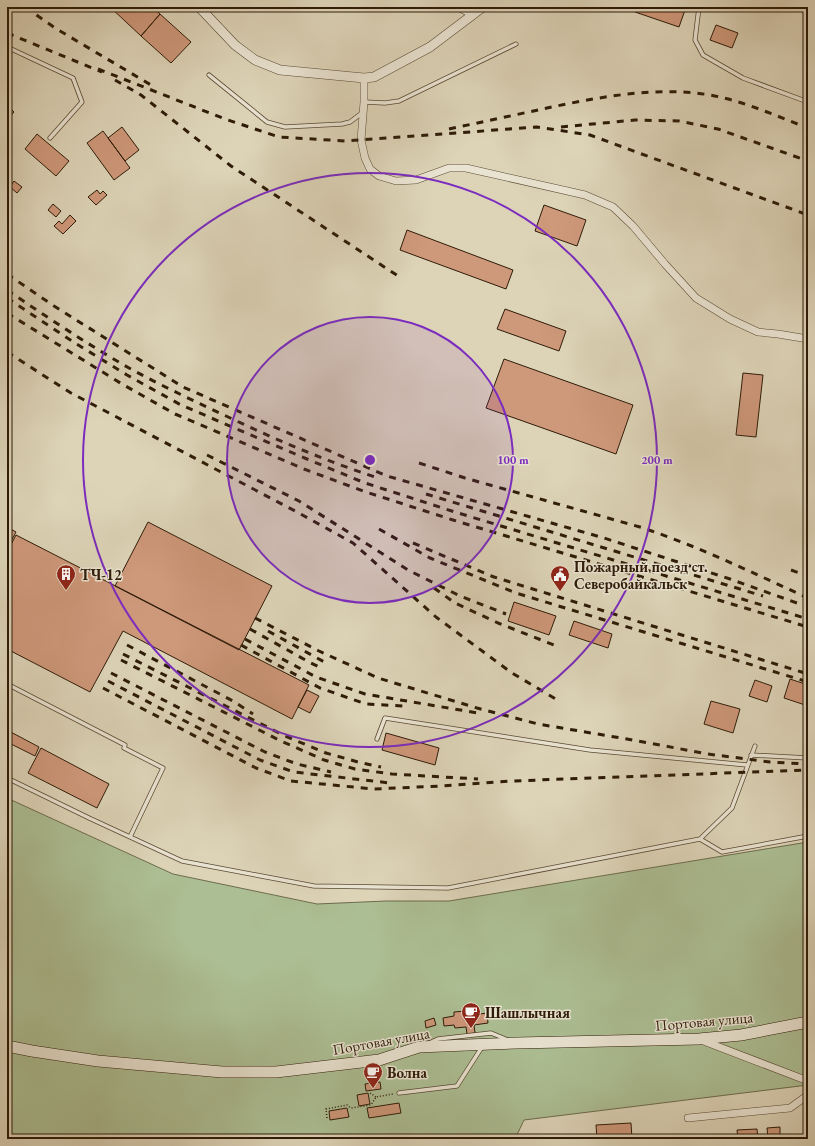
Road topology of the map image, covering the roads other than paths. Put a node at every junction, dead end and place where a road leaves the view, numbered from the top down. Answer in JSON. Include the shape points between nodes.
{"nodes":[{"id":1,"x":199,"y":7,"type":"edge"},
{"id":2,"x":458,"y":7,"type":"edge"},
{"id":3,"x":483,"y":7,"type":"edge"},
{"id":4,"x":699,"y":7,"type":"edge"},
{"id":5,"x":473,"y":15,"type":"junction"},
{"id":6,"x":516,"y":44,"type":"dead end"},
{"id":7,"x":7,"y":47,"type":"edge"},
{"id":8,"x":209,"y":75,"type":"dead end"},
{"id":9,"x":364,"y":78,"type":"junction"},
{"id":10,"x":364,"y":102,"type":"junction"},
{"id":11,"x":808,"y":102,"type":"edge"},
{"id":12,"x":363,"y":112,"type":"junction"},
{"id":13,"x":50,"y":138,"type":"dead end"},
{"id":14,"x":808,"y":339,"type":"edge"},
{"id":15,"x":7,"y":684,"type":"edge"},
{"id":16,"x":377,"y":739,"type":"dead end"},
{"id":17,"x":755,"y":746,"type":"dead end"},
{"id":18,"x":751,"y":755,"type":"junction"},
{"id":19,"x":808,"y":758,"type":"edge"},
{"id":20,"x":747,"y":766,"type":"junction"},
{"id":21,"x":7,"y":778,"type":"edge"},
{"id":22,"x":808,"y":836,"type":"edge"},
{"id":23,"x":130,"y":837,"type":"junction"},
{"id":24,"x":700,"y":839,"type":"junction"},
{"id":25,"x":808,"y":1022,"type":"edge"},
{"id":26,"x":699,"y":1040,"type":"junction"},
{"id":27,"x":517,"y":1043,"type":"junction"},
{"id":28,"x":484,"y":1044,"type":"junction"},
{"id":29,"x":7,"y":1046,"type":"edge"},
{"id":30,"x":419,"y":1047,"type":"junction"},
{"id":31,"x":808,"y":1082,"type":"edge"},
{"id":32,"x":399,"y":1093,"type":"road end"},
{"id":33,"x":808,"y":1095,"type":"edge"},
{"id":34,"x":688,"y":1118,"type":"dead end"}],
"edges":[{"from":1,"to":9,"type":"street","via":[[235,45],[255,60],[280,70]]},
{"from":2,"to":5,"type":"street"},
{"from":3,"to":5,"type":"street"},
{"from":4,"to":11,"type":"lane","via":[[695,40],[703,55],[743,78]]},
{"from":5,"to":9,"type":"street","via":[[430,47],[374,77]]},
{"from":6,"to":10,"type":"lane","via":[[399,101]]},
{"from":7,"to":13,"type":"lane","via":[[73,78],[82,102]]},
{"from":8,"to":12,"type":"lane","via":[[267,122],[285,127],[342,124],[350,122]]},
{"from":9,"to":10,"type":"street"},
{"from":10,"to":12,"type":"street"},
{"from":12,"to":14,"type":"street","via":[[361,140],[364,152],[370,169],[379,176],[396,181],[416,180],[449,168],[466,168],[585,195],[613,207],[696,298],[730,319],[758,332]]},
{"from":15,"to":23,"type":"lane","via":[[125,745],[124,748],[163,768]]},
{"from":16,"to":20,"type":"lane","via":[[385,718],[590,750]]},
{"from":17,"to":18,"type":"lane"},
{"from":18,"to":19,"type":"lane"},
{"from":18,"to":20,"type":"lane"},
{"from":20,"to":24,"type":"lane","via":[[732,808]]},
{"from":21,"to":23,"type":"lane"},
{"from":22,"to":24,"type":"lane","via":[[722,852]]},
{"from":23,"to":24,"type":"lane","via":[[182,861],[314,886],[448,888]]},
{"from":25,"to":26,"type":"main road","name":"Портовая улица","via":[[742,1035]]},
{"from":26,"to":27,"type":"main road","name":"Портовая улица"},
{"from":26,"to":31,"type":"street"},
{"from":27,"to":28,"type":"main road","name":"Портовая улица"},
{"from":27,"to":30,"type":"lane","via":[[491,1033],[438,1039]]},
{"from":28,"to":30,"type":"main road","name":"Портовая улица"},
{"from":28,"to":32,"type":"lane","via":[[457,1086]]},
{"from":29,"to":30,"type":"main road","name":"Портовая улица","via":[[98,1061],[222,1072],[276,1072],[378,1060]]},
{"from":33,"to":34,"type":"street","via":[[790,1108]]}]}
